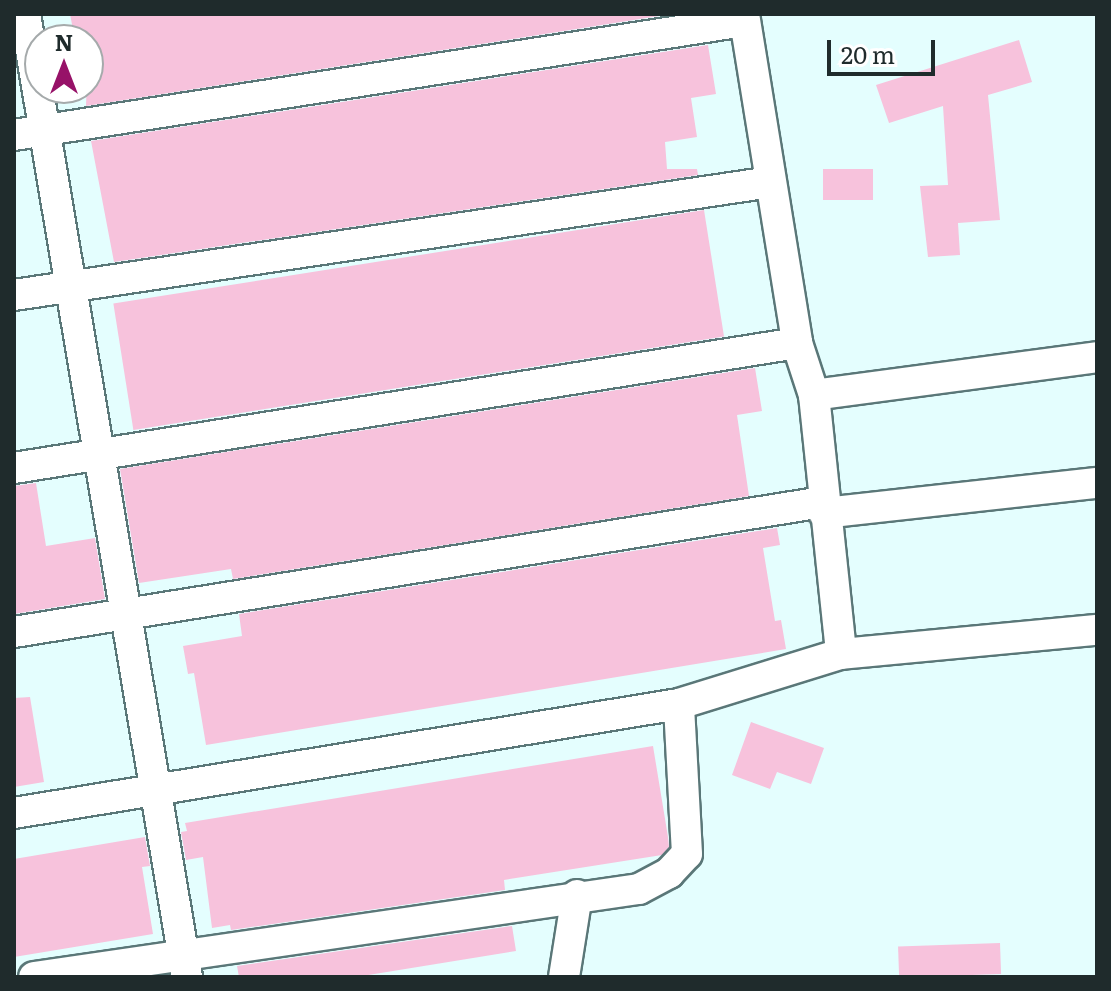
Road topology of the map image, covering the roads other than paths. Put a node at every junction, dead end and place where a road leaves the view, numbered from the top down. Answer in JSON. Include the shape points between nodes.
{"nodes":[{"id":1,"x":25,"y":14,"type":"edge"},
{"id":2,"x":744,"y":18,"type":"edge"},
{"id":3,"x":45,"y":130,"type":"junction"},
{"id":4,"x":14,"y":135,"type":"edge"},
{"id":5,"x":771,"y":182,"type":"junction"},
{"id":6,"x":69,"y":286,"type":"junction"},
{"id":7,"x":14,"y":295,"type":"edge"},
{"id":8,"x":797,"y":343,"type":"junction"},
{"id":9,"x":1097,"y":357,"type":"edge"},
{"id":10,"x":814,"y":395,"type":"junction"},
{"id":11,"x":97,"y":457,"type":"junction"},
{"id":12,"x":14,"y":468,"type":"edge"},
{"id":13,"x":1097,"y":483,"type":"edge"},
{"id":14,"x":824,"y":507,"type":"junction"},
{"id":15,"x":123,"y":615,"type":"junction"},
{"id":16,"x":1097,"y":630,"type":"edge"},
{"id":17,"x":14,"y":632,"type":"edge"},
{"id":18,"x":841,"y":654,"type":"junction"},
{"id":19,"x":679,"y":704,"type":"junction"},
{"id":20,"x":159,"y":791,"type":"junction"},
{"id":21,"x":14,"y":813,"type":"edge"},
{"id":22,"x":577,"y":895,"type":"junction"},
{"id":23,"x":185,"y":965,"type":"edge"},
{"id":24,"x":34,"y":977,"type":"edge"},
{"id":25,"x":564,"y":977,"type":"edge"}],
"edges":[{"from":1,"to":3,"type":"street"},
{"from":2,"to":3,"type":"street"},
{"from":2,"to":5,"type":"street"},
{"from":3,"to":4,"type":"street"},
{"from":3,"to":6,"type":"street"},
{"from":5,"to":6,"type":"street"},
{"from":5,"to":8,"type":"street"},
{"from":6,"to":7,"type":"street"},
{"from":6,"to":11,"type":"street"},
{"from":8,"to":10,"type":"street"},
{"from":8,"to":11,"type":"street"},
{"from":9,"to":10,"type":"street"},
{"from":10,"to":14,"type":"street"},
{"from":11,"to":12,"type":"street"},
{"from":11,"to":15,"type":"street"},
{"from":13,"to":14,"type":"street"},
{"from":14,"to":15,"type":"street"},
{"from":14,"to":18,"type":"street"},
{"from":15,"to":17,"type":"street"},
{"from":15,"to":20,"type":"street"},
{"from":16,"to":18,"type":"street"},
{"from":18,"to":19,"type":"street"},
{"from":19,"to":20,"type":"street"},
{"from":19,"to":22,"type":"street","via":[[687,854],[669,873],[639,889]]},
{"from":20,"to":21,"type":"street"},
{"from":20,"to":23,"type":"street"},
{"from":22,"to":23,"type":"street"},
{"from":22,"to":25,"type":"street"},
{"from":23,"to":24,"type":"street"}]}
